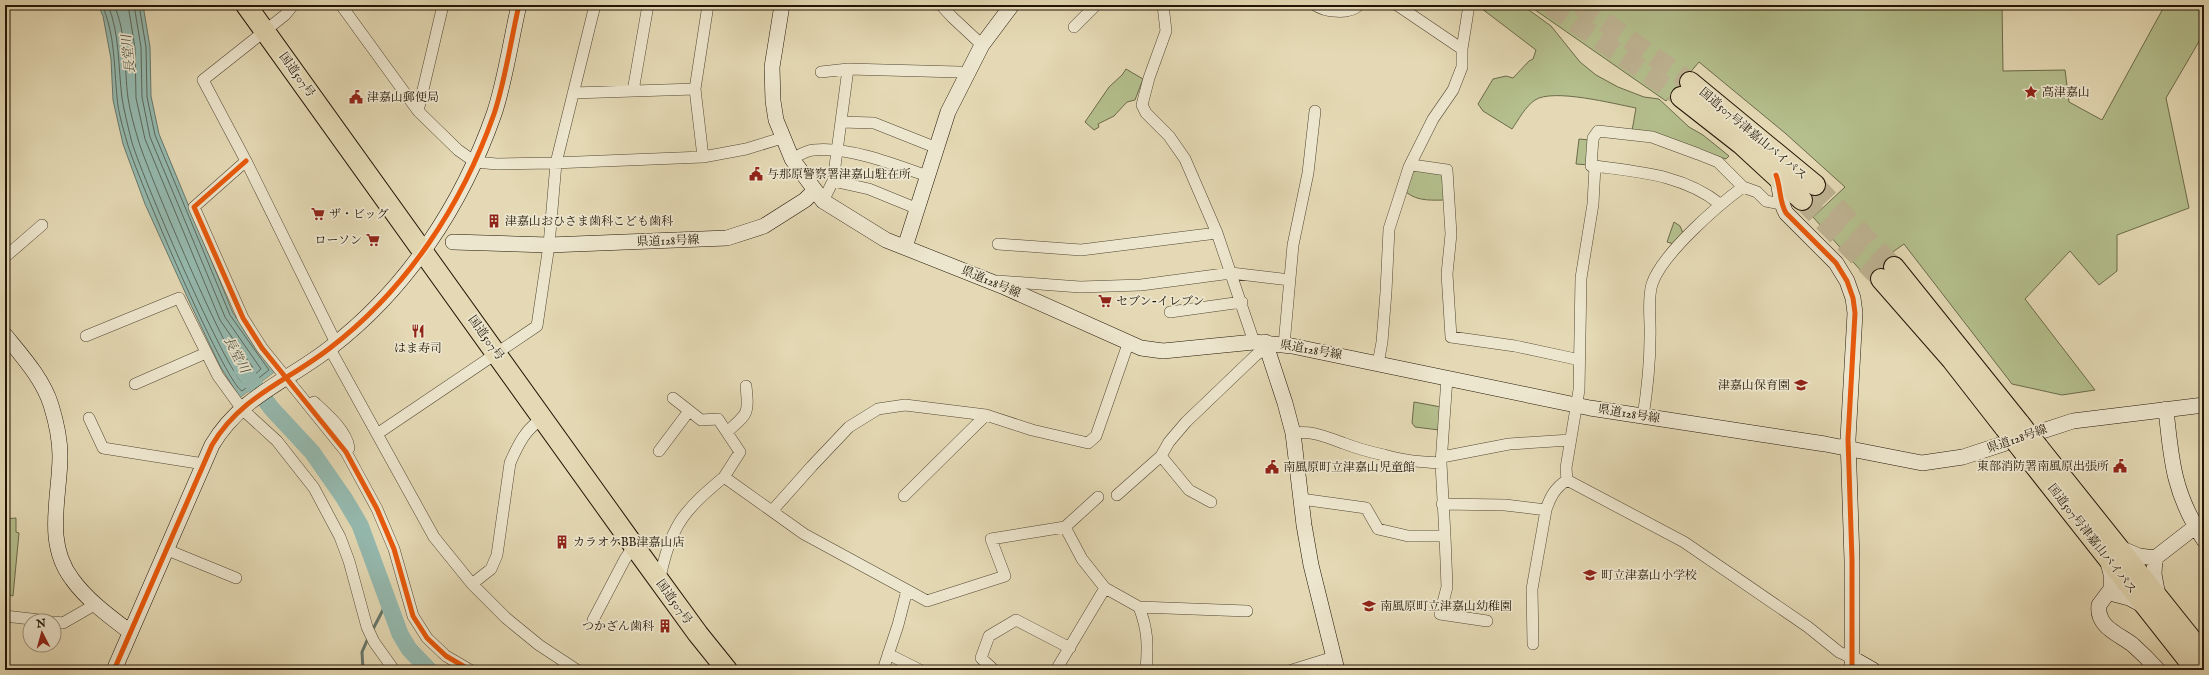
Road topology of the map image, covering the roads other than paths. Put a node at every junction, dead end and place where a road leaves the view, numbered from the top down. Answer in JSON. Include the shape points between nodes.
{"nodes":[{"id":1,"x":246,"y":5,"type":"edge"},
{"id":2,"x":293,"y":5,"type":"edge"},
{"id":3,"x":341,"y":5,"type":"edge"},
{"id":4,"x":443,"y":5,"type":"edge"},
{"id":5,"x":519,"y":5,"type":"edge"},
{"id":6,"x":595,"y":5,"type":"edge"},
{"id":7,"x":648,"y":5,"type":"edge"},
{"id":8,"x":708,"y":5,"type":"edge"},
{"id":9,"x":782,"y":5,"type":"edge"},
{"id":10,"x":941,"y":5,"type":"edge"},
{"id":11,"x":1012,"y":5,"type":"edge"},
{"id":12,"x":1096,"y":5,"type":"edge"},
{"id":13,"x":1163,"y":5,"type":"edge"},
{"id":14,"x":1314,"y":5,"type":"edge"},
{"id":15,"x":1359,"y":5,"type":"edge"},
{"id":16,"x":1397,"y":5,"type":"edge"},
{"id":17,"x":1469,"y":5,"type":"edge"},
{"id":18,"x":1074,"y":27,"type":"dead end"},
{"id":19,"x":264,"y":30,"type":"junction"},
{"id":20,"x":982,"y":45,"type":"junction"},
{"id":21,"x":1462,"y":49,"type":"junction"},
{"id":22,"x":848,"y":69,"type":"junction"},
{"id":23,"x":821,"y":72,"type":"dead end"},
{"id":24,"x":965,"y":75,"type":"junction"},
{"id":25,"x":695,"y":89,"type":"junction"},
{"id":26,"x":633,"y":91,"type":"junction"},
{"id":27,"x":573,"y":93,"type":"junction"},
{"id":28,"x":418,"y":111,"type":"junction"},
{"id":29,"x":1315,"y":111,"type":"dead end"},
{"id":30,"x":841,"y":122,"type":"junction"},
{"id":31,"x":782,"y":138,"type":"junction"},
{"id":32,"x":937,"y":148,"type":"junction"},
{"id":33,"x":837,"y":151,"type":"junction"},
{"id":34,"x":703,"y":157,"type":"junction"},
{"id":35,"x":792,"y":159,"type":"junction"},
{"id":36,"x":246,"y":161,"type":"junction"},
{"id":37,"x":475,"y":162,"type":"junction"},
{"id":38,"x":556,"y":163,"type":"junction"},
{"id":39,"x":1412,"y":164,"type":"junction"},
{"id":40,"x":1591,"y":166,"type":"dead end"},
{"id":41,"x":927,"y":176,"type":"junction"},
{"id":42,"x":1776,"y":176,"type":"junction"},
{"id":43,"x":833,"y":181,"type":"junction"},
{"id":44,"x":1815,"y":185,"type":"tunnel mouth"},
{"id":45,"x":1743,"y":188,"type":"junction"},
{"id":46,"x":818,"y":196,"type":"junction"},
{"id":47,"x":1802,"y":200,"type":"tunnel mouth"},
{"id":48,"x":1720,"y":204,"type":"junction"},
{"id":49,"x":1781,"y":204,"type":"junction"},
{"id":50,"x":918,"y":209,"type":"junction"},
{"id":51,"x":42,"y":225,"type":"dead end"},
{"id":52,"x":1216,"y":233,"type":"junction"},
{"id":53,"x":453,"y":242,"type":"dead end"},
{"id":54,"x":998,"y":244,"type":"dead end"},
{"id":55,"x":549,"y":245,"type":"junction"},
{"id":56,"x":905,"y":246,"type":"junction"},
{"id":57,"x":423,"y":252,"type":"junction"},
{"id":58,"x":5,"y":257,"type":"edge"},
{"id":59,"x":1231,"y":273,"type":"junction"},
{"id":60,"x":1887,"y":273,"type":"tunnel mouth"},
{"id":61,"x":1290,"y":280,"type":"junction"},
{"id":62,"x":990,"y":281,"type":"junction"},
{"id":63,"x":1242,"y":302,"type":"junction"},
{"id":64,"x":1170,"y":312,"type":"dead end"},
{"id":65,"x":5,"y":335,"type":"edge"},
{"id":66,"x":86,"y":336,"type":"dead end"},
{"id":67,"x":1128,"y":344,"type":"junction"},
{"id":68,"x":1262,"y":344,"type":"junction"},
{"id":69,"x":1284,"y":345,"type":"junction"},
{"id":70,"x":333,"y":346,"type":"junction"},
{"id":71,"x":206,"y":353,"type":"junction"},
{"id":72,"x":496,"y":353,"type":"junction"},
{"id":73,"x":1580,"y":360,"type":"junction"},
{"id":74,"x":1378,"y":364,"type":"junction"},
{"id":75,"x":283,"y":378,"type":"junction"},
{"id":76,"x":1447,"y":378,"type":"junction"},
{"id":77,"x":135,"y":384,"type":"dead end"},
{"id":78,"x":300,"y":384,"type":"dead end"},
{"id":79,"x":746,"y":386,"type":"dead end"},
{"id":80,"x":673,"y":398,"type":"dead end"},
{"id":81,"x":1577,"y":405,"type":"junction"},
{"id":82,"x":2204,"y":405,"type":"edge"},
{"id":83,"x":244,"y":407,"type":"junction"},
{"id":84,"x":2166,"y":409,"type":"junction"},
{"id":85,"x":690,"y":411,"type":"junction"},
{"id":86,"x":986,"y":415,"type":"junction"},
{"id":87,"x":1643,"y":417,"type":"junction"},
{"id":88,"x":89,"y":418,"type":"dead end"},
{"id":89,"x":326,"y":418,"type":"junction"},
{"id":90,"x":544,"y":419,"type":"junction"},
{"id":91,"x":727,"y":432,"type":"junction"},
{"id":92,"x":1293,"y":433,"type":"junction"},
{"id":93,"x":377,"y":434,"type":"junction"},
{"id":94,"x":1570,"y":440,"type":"junction"},
{"id":95,"x":1848,"y":449,"type":"junction"},
{"id":96,"x":659,"y":451,"type":"dead end"},
{"id":97,"x":1161,"y":456,"type":"junction"},
{"id":98,"x":1442,"y":460,"type":"junction"},
{"id":99,"x":204,"y":464,"type":"junction"},
{"id":100,"x":724,"y":477,"type":"junction"},
{"id":101,"x":1567,"y":480,"type":"junction"},
{"id":102,"x":1117,"y":495,"type":"dead end"},
{"id":103,"x":904,"y":496,"type":"dead end"},
{"id":104,"x":1098,"y":497,"type":"dead end"},
{"id":105,"x":1301,"y":499,"type":"junction"},
{"id":106,"x":1211,"y":502,"type":"dead end"},
{"id":107,"x":1442,"y":504,"type":"junction"},
{"id":108,"x":1546,"y":510,"type":"junction"},
{"id":109,"x":772,"y":511,"type":"junction"},
{"id":110,"x":1065,"y":527,"type":"junction"},
{"id":111,"x":2195,"y":527,"type":"junction"},
{"id":112,"x":1445,"y":536,"type":"junction"},
{"id":113,"x":2204,"y":540,"type":"edge"},
{"id":114,"x":634,"y":546,"type":"junction"},
{"id":115,"x":165,"y":549,"type":"junction"},
{"id":116,"x":2113,"y":552,"type":"junction"},
{"id":117,"x":2155,"y":558,"type":"junction"},
{"id":118,"x":656,"y":577,"type":"junction"},
{"id":119,"x":236,"y":578,"type":"dead end"},
{"id":120,"x":472,"y":584,"type":"junction"},
{"id":121,"x":1104,"y":588,"type":"junction"},
{"id":122,"x":907,"y":590,"type":"junction"},
{"id":123,"x":2110,"y":593,"type":"junction"},
{"id":124,"x":2152,"y":601,"type":"junction"},
{"id":125,"x":96,"y":604,"type":"junction"},
{"id":126,"x":1139,"y":607,"type":"junction"},
{"id":127,"x":1247,"y":611,"type":"dead end"},
{"id":128,"x":5,"y":616,"type":"edge"},
{"id":129,"x":22,"y":618,"type":"edge"},
{"id":130,"x":593,"y":620,"type":"dead end"},
{"id":131,"x":1488,"y":621,"type":"dead end"},
{"id":132,"x":62,"y":623,"type":"edge"},
{"id":133,"x":130,"y":632,"type":"junction"},
{"id":134,"x":1533,"y":644,"type":"dead end"},
{"id":135,"x":1070,"y":648,"type":"junction"},
{"id":136,"x":888,"y":654,"type":"junction"},
{"id":137,"x":2204,"y":655,"type":"edge"},
{"id":138,"x":1335,"y":663,"type":"edge"},
{"id":139,"x":1852,"y":664,"type":"edge"},
{"id":140,"x":114,"y":670,"type":"edge"},
{"id":141,"x":394,"y":670,"type":"edge"},
{"id":142,"x":470,"y":670,"type":"edge"},
{"id":143,"x":577,"y":670,"type":"edge"},
{"id":144,"x":727,"y":670,"type":"edge"},
{"id":145,"x":883,"y":670,"type":"edge"},
{"id":146,"x":920,"y":670,"type":"edge"},
{"id":147,"x":994,"y":670,"type":"edge"},
{"id":148,"x":1056,"y":670,"type":"edge"},
{"id":149,"x":1146,"y":670,"type":"edge"},
{"id":150,"x":1292,"y":670,"type":"edge"},
{"id":151,"x":1873,"y":670,"type":"edge"},
{"id":152,"x":2158,"y":670,"type":"edge"},
{"id":153,"x":2196,"y":670,"type":"edge"}],
"edges":[{"from":1,"to":19,"type":"highway","name":"国道507号"},
{"from":2,"to":19,"type":"street","via":[[285,15]]},
{"from":3,"to":28,"type":"street"},
{"from":4,"to":28,"type":"street"},
{"from":5,"to":37,"type":"street","via":[[494,112]]},
{"from":6,"to":27,"type":"street"},
{"from":7,"to":26,"type":"street"},
{"from":8,"to":25,"type":"street"},
{"from":9,"to":31,"type":"street","via":[[772,84],[775,114]]},
{"from":10,"to":20,"type":"street"},
{"from":11,"to":20,"type":"street"},
{"from":12,"to":18,"type":"street"},
{"from":13,"to":52,"type":"street","via":[[1166,31],[1142,105],[1146,113],[1182,152]]},
{"from":14,"to":15,"type":"street","via":[[1322,10],[1352,10]]},
{"from":16,"to":21,"type":"street"},
{"from":17,"to":21,"type":"street"},
{"from":19,"to":36,"type":"street","via":[[204,80]]},
{"from":19,"to":57,"type":"highway","name":"国道507号"},
{"from":20,"to":24,"type":"street"},
{"from":21,"to":39,"type":"street","via":[[1462,67],[1453,90],[1433,120]]},
{"from":22,"to":23,"type":"street"},
{"from":22,"to":24,"type":"street","via":[[959,72]]},
{"from":22,"to":30,"type":"street"},
{"from":24,"to":32,"type":"street","via":[[948,112]]},
{"from":25,"to":26,"type":"street"},
{"from":25,"to":34,"type":"street"},
{"from":26,"to":27,"type":"street"},
{"from":27,"to":38,"type":"street"},
{"from":28,"to":37,"type":"street","via":[[458,150]]},
{"from":29,"to":61,"type":"street","via":[[1308,173],[1293,245]]},
{"from":30,"to":32,"type":"street","via":[[874,123]]},
{"from":30,"to":33,"type":"street"},
{"from":31,"to":34,"type":"street","via":[[733,152]]},
{"from":31,"to":35,"type":"street"},
{"from":32,"to":41,"type":"street"},
{"from":33,"to":35,"type":"street","via":[[814,150]]},
{"from":33,"to":41,"type":"street","via":[[866,155]]},
{"from":33,"to":43,"type":"street"},
{"from":34,"to":38,"type":"street"},
{"from":35,"to":46,"type":"street"},
{"from":36,"to":70,"type":"street"},
{"from":36,"to":75,"type":"street","via":[[194,207],[243,318]]},
{"from":37,"to":38,"type":"street"},
{"from":37,"to":57,"type":"street"},
{"from":38,"to":55,"type":"street"},
{"from":39,"to":73,"type":"street","via":[[1448,170],[1451,234],[1447,274],[1451,337],[1527,348]]},
{"from":39,"to":74,"type":"street","via":[[1398,195],[1389,229],[1382,342]]},
{"from":40,"to":45,"type":"street","via":[[1593,138],[1598,131],[1652,137],[1718,162]]},
{"from":41,"to":50,"type":"street"},
{"from":42,"to":44,"type":"highway","name":"国道507号津嘉山バイパス","via":[[1686,90]]},
{"from":42,"to":47,"type":"highway","name":"国道507号津嘉山バイパス"},
{"from":42,"to":49,"type":"street","via":[[1781,191]]},
{"from":43,"to":46,"type":"street"},
{"from":43,"to":50,"type":"street","via":[[869,188]]},
{"from":45,"to":48,"type":"street"},
{"from":45,"to":49,"type":"street","via":[[1757,192],[1766,201]]},
{"from":46,"to":55,"type":"street","name":"県道128号線","via":[[805,200],[764,226],[727,238]]},
{"from":46,"to":56,"type":"street","name":"県道128号線","via":[[886,240]]},
{"from":48,"to":73,"type":"street","via":[[1691,185],[1654,173],[1595,166],[1593,204],[1581,278]]},
{"from":48,"to":87,"type":"street","via":[[1673,250],[1652,284],[1648,379]]},
{"from":49,"to":95,"type":"street","via":[[1786,213],[1836,263],[1847,281],[1853,298],[1855,327]]},
{"from":50,"to":56,"type":"street"},
{"from":51,"to":58,"type":"street"},
{"from":52,"to":54,"type":"street","via":[[1081,250]]},
{"from":52,"to":59,"type":"street"},
{"from":53,"to":55,"type":"street","name":"県道128号線"},
{"from":55,"to":72,"type":"street","via":[[537,326]]},
{"from":56,"to":62,"type":"street","name":"県道128号線"},
{"from":57,"to":70,"type":"street","via":[[388,294]]},
{"from":57,"to":72,"type":"highway","name":"国道507号"},
{"from":59,"to":61,"type":"street"},
{"from":59,"to":62,"type":"street","via":[[1141,285],[1080,287]]},
{"from":59,"to":63,"type":"street"},
{"from":60,"to":116,"type":"highway","name":"国道507号津嘉山バイパス","bridge":true,"via":[[1952,360],[2013,426]]},
{"from":61,"to":69,"type":"street"},
{"from":62,"to":67,"type":"street","name":"県道128号線"},
{"from":63,"to":64,"type":"street"},
{"from":63,"to":68,"type":"street"},
{"from":65,"to":125,"type":"street","via":[[29,365],[51,404],[60,455],[55,534],[60,556],[71,578]]},
{"from":66,"to":71,"type":"street","via":[[179,298]]},
{"from":67,"to":68,"type":"street","name":"県道128号線","via":[[1155,351]]},
{"from":67,"to":86,"type":"street","via":[[1096,436],[1088,443],[1032,430]]},
{"from":68,"to":69,"type":"street","name":"県道128号線"},
{"from":68,"to":92,"type":"street","via":[[1285,403]]},
{"from":68,"to":97,"type":"street","via":[[1256,355],[1186,422]]},
{"from":69,"to":74,"type":"street","name":"県道128号線"},
{"from":70,"to":75,"type":"street"},
{"from":70,"to":93,"type":"street"},
{"from":71,"to":77,"type":"street"},
{"from":71,"to":83,"type":"street","via":[[218,376]]},
{"from":72,"to":90,"type":"highway","name":"国道507号"},
{"from":72,"to":93,"type":"street"},
{"from":73,"to":81,"type":"street"},
{"from":74,"to":76,"type":"street","name":"県道128号線"},
{"from":75,"to":83,"type":"street"},
{"from":75,"to":89,"type":"street"},
{"from":76,"to":81,"type":"street","name":"県道128号線"},
{"from":76,"to":98,"type":"street"},
{"from":78,"to":89,"type":"street"},
{"from":79,"to":91,"type":"street","via":[[746,415]]},
{"from":80,"to":85,"type":"street"},
{"from":81,"to":87,"type":"street","name":"県道128号線"},
{"from":81,"to":94,"type":"street"},
{"from":82,"to":84,"type":"street","name":"県道128号線"},
{"from":83,"to":99,"type":"street","via":[[221,431]]},
{"from":83,"to":141,"type":"street","via":[[277,441],[314,488],[340,537],[370,634]]},
{"from":84,"to":95,"type":"street","name":"県道128号線","via":[[2073,421],[1963,457],[1935,462],[1909,461]]},
{"from":84,"to":111,"type":"street","via":[[2174,475],[2181,498]]},
{"from":85,"to":91,"type":"street","via":[[701,420],[718,419]]},
{"from":85,"to":96,"type":"street"},
{"from":86,"to":103,"type":"street"},
{"from":86,"to":109,"type":"street","via":[[905,405],[878,409],[850,427]]},
{"from":87,"to":95,"type":"street","name":"県道128号線"},
{"from":88,"to":99,"type":"street","via":[[102,448]]},
{"from":89,"to":142,"type":"street","via":[[377,509],[394,549],[413,616],[436,648]]},
{"from":90,"to":114,"type":"highway","name":"国道507号"},
{"from":90,"to":120,"type":"street","via":[[537,421],[510,463],[497,555],[491,568]]},
{"from":91,"to":100,"type":"street","via":[[740,452]]},
{"from":92,"to":98,"type":"street","via":[[1322,434],[1343,444],[1410,461]]},
{"from":92,"to":105,"type":"street"},
{"from":93,"to":120,"type":"street","via":[[434,537]]},
{"from":94,"to":98,"type":"street","via":[[1509,444]]},
{"from":94,"to":101,"type":"street"},
{"from":95,"to":139,"type":"street"},
{"from":97,"to":102,"type":"street"},
{"from":97,"to":106,"type":"street","via":[[1189,490]]},
{"from":98,"to":107,"type":"street"},
{"from":99,"to":115,"type":"street"},
{"from":100,"to":109,"type":"street"},
{"from":100,"to":118,"type":"street","via":[[688,509],[677,524],[661,573]]},
{"from":101,"to":108,"type":"street","via":[[1558,486],[1549,499]]},
{"from":101,"to":139,"type":"street","via":[[1684,542],[1808,627]]},
{"from":104,"to":110,"type":"street"},
{"from":105,"to":112,"type":"street","via":[[1366,508],[1378,529],[1408,536]]},
{"from":105,"to":138,"type":"street","via":[[1311,565]]},
{"from":107,"to":108,"type":"street","via":[[1505,505]]},
{"from":107,"to":112,"type":"street"},
{"from":108,"to":134,"type":"street","via":[[1532,589]]},
{"from":109,"to":122,"type":"street","via":[[804,534]]},
{"from":110,"to":121,"type":"street","via":[[1082,559]]},
{"from":110,"to":122,"type":"street","via":[[991,539],[1005,576],[927,601]]},
{"from":111,"to":113,"type":"street"},
{"from":111,"to":117,"type":"street"},
{"from":112,"to":131,"type":"street","via":[[1447,587],[1440,614]]},
{"from":114,"to":118,"type":"highway","name":"国道507号"},
{"from":114,"to":130,"type":"street","via":[[624,559]]},
{"from":115,"to":119,"type":"street"},
{"from":115,"to":133,"type":"street"},
{"from":116,"to":117,"type":"street"},
{"from":116,"to":123,"type":"street"},
{"from":116,"to":124,"type":"highway","name":"国道507号津嘉山バイパス"},
{"from":117,"to":124,"type":"street"},
{"from":118,"to":144,"type":"highway","name":"国道507号"},
{"from":120,"to":143,"type":"street","via":[[506,618],[539,645]]},
{"from":121,"to":126,"type":"street"},
{"from":121,"to":135,"type":"street"},
{"from":122,"to":136,"type":"street"},
{"from":123,"to":124,"type":"street"},
{"from":123,"to":152,"type":"street","via":[[2099,605],[2102,623],[2136,648]]},
{"from":124,"to":137,"type":"highway","name":"国道507号津嘉山バイパス"},
{"from":124,"to":153,"type":"highway","name":"国道507号津嘉山バイパス"},
{"from":125,"to":132,"type":"street"},
{"from":125,"to":133,"type":"street"},
{"from":126,"to":127,"type":"street"},
{"from":126,"to":149,"type":"street","via":[[1146,626],[1148,644]]},
{"from":128,"to":129,"type":"street"},
{"from":133,"to":140,"type":"street"},
{"from":135,"to":147,"type":"street","via":[[1016,620],[990,636],[981,658]]},
{"from":135,"to":148,"type":"street"},
{"from":136,"to":145,"type":"street"},
{"from":136,"to":146,"type":"street"},
{"from":138,"to":150,"type":"street"},
{"from":139,"to":151,"type":"street"}]}
